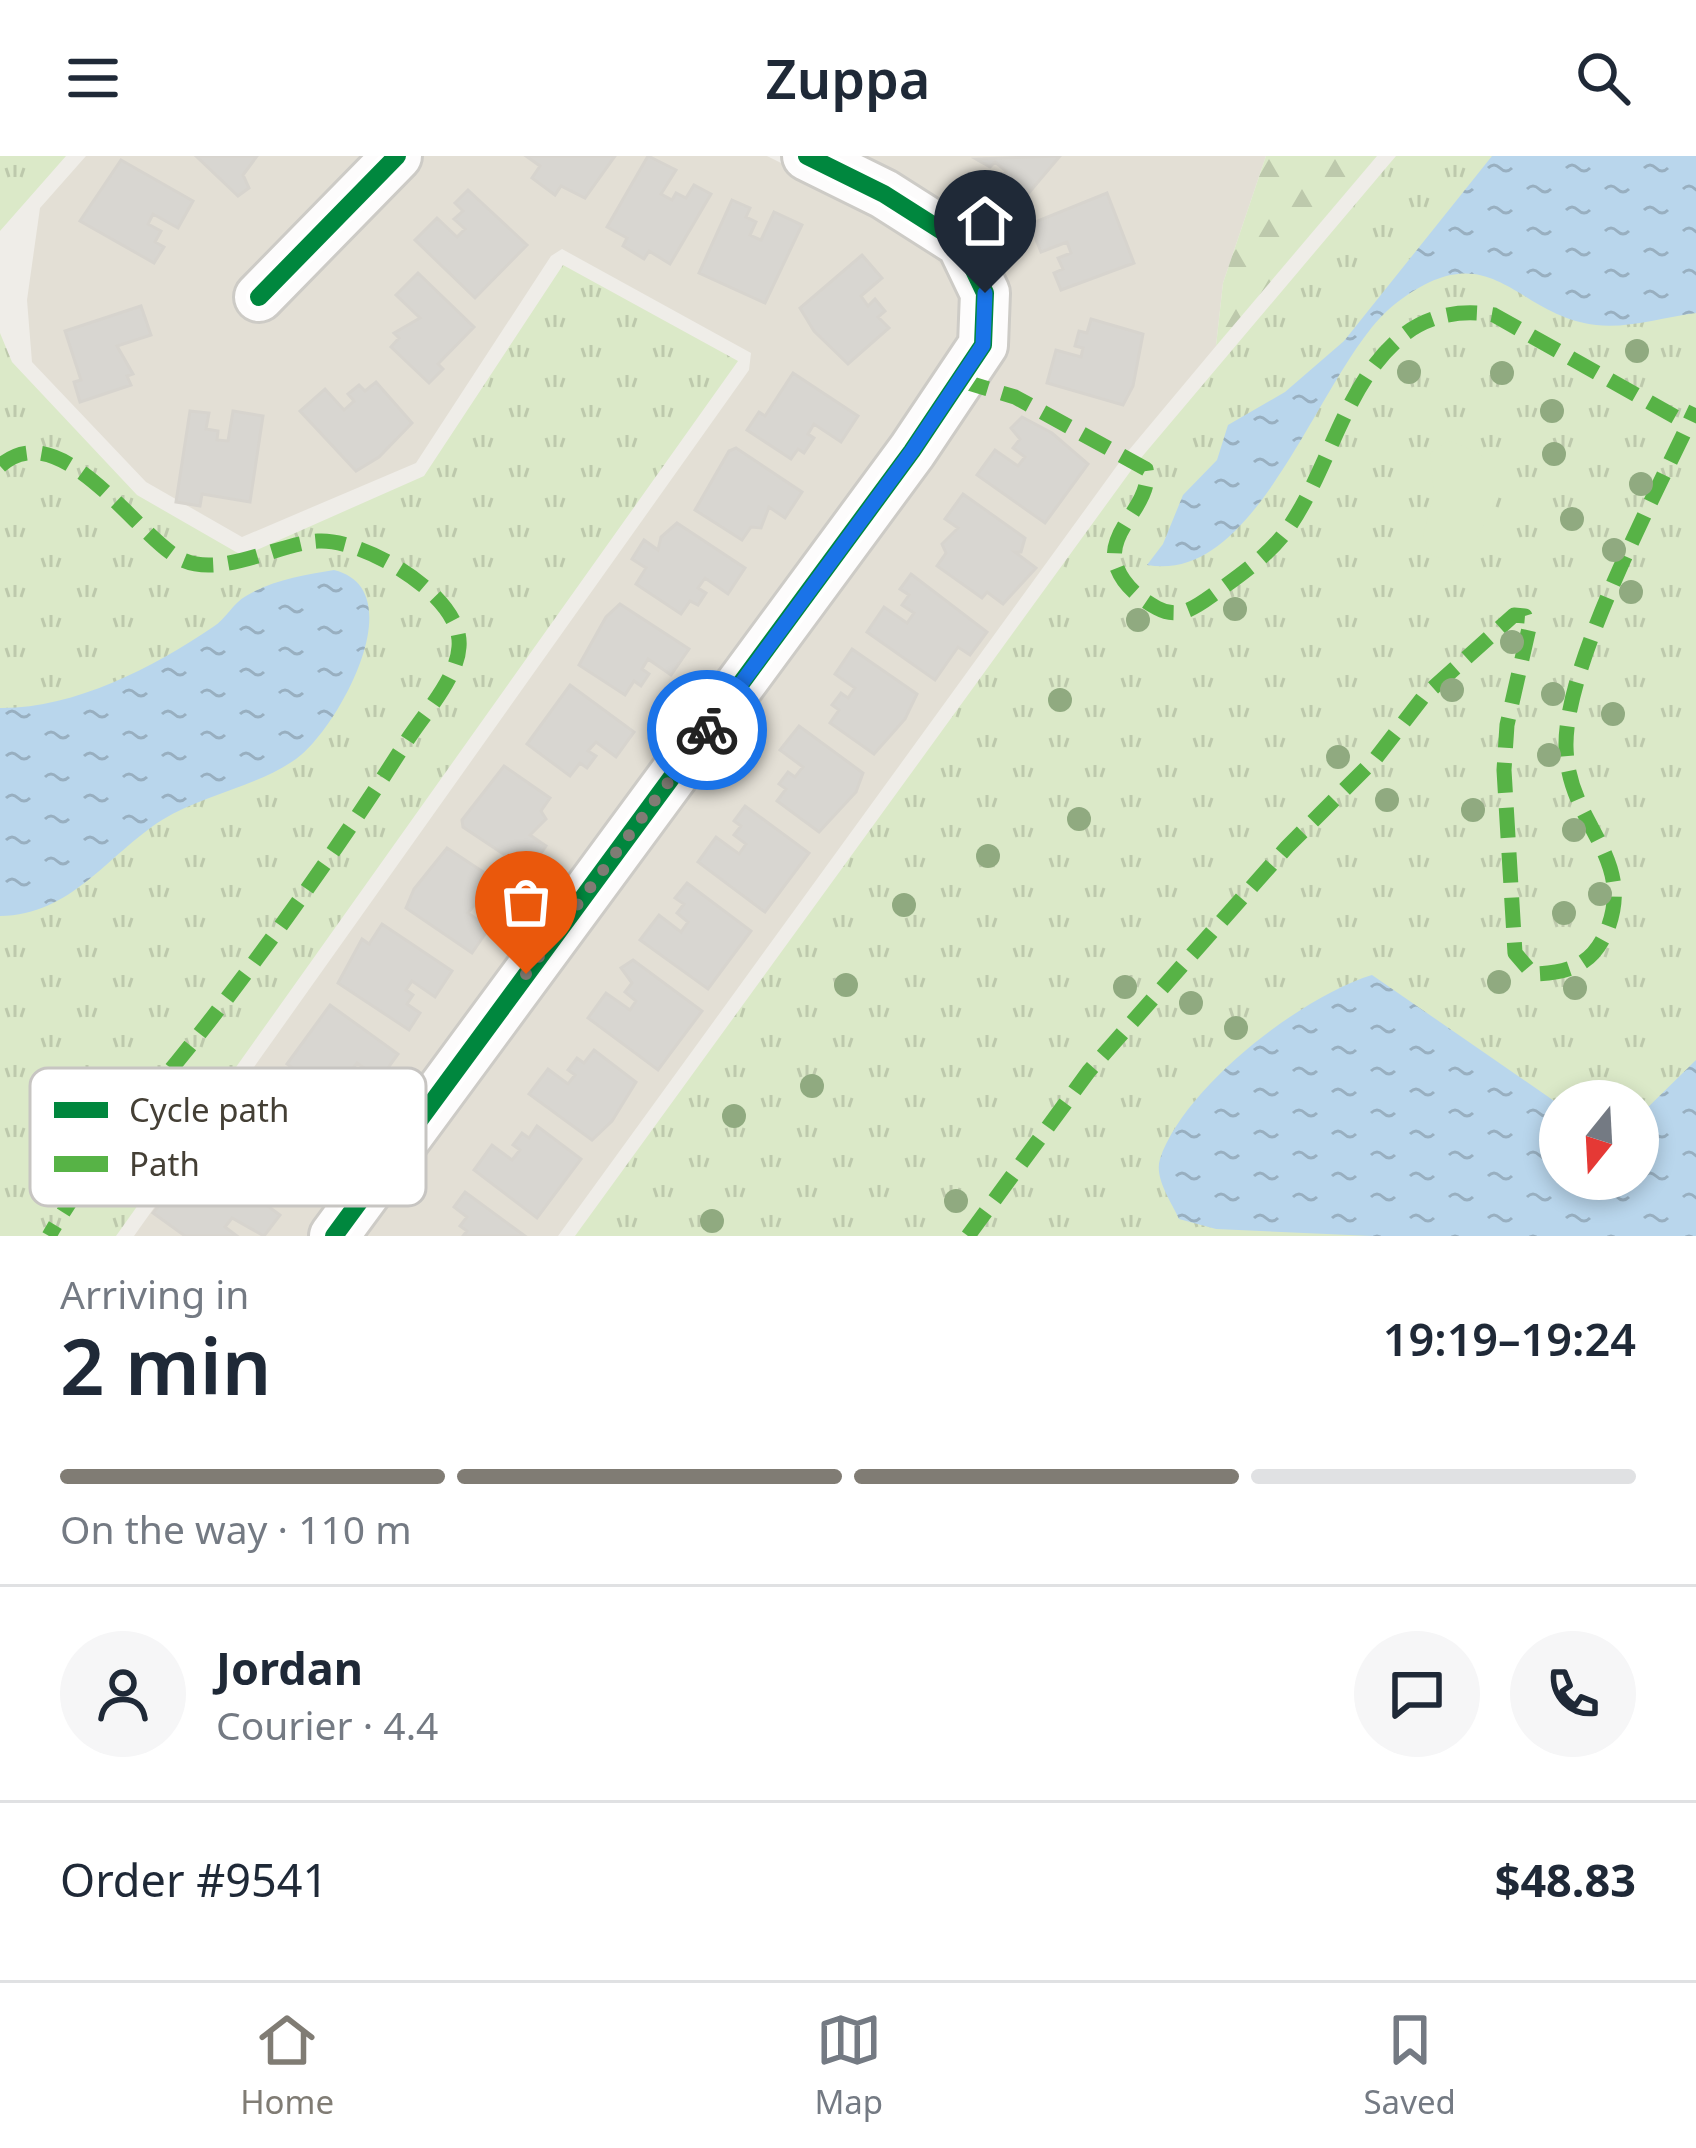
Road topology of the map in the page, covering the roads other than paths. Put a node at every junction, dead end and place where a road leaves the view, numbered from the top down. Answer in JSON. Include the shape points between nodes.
{"nodes":[{"id":1,"x":397,"y":156,"type":"edge"},
{"id":2,"x":807,"y":156,"type":"edge"},
{"id":3,"x":259,"y":297,"type":"dead end"},
{"id":4,"x":426,"y":1111,"type":"edge"},
{"id":5,"x":356,"y":1206,"type":"edge"},
{"id":6,"x":334,"y":1236,"type":"edge"}],
"edges":[{"from":1,"to":3,"type":"street"},
{"from":2,"to":4,"type":"street","via":[[962,243],[985,293],[983,345]]},
{"from":5,"to":6,"type":"street"}]}
